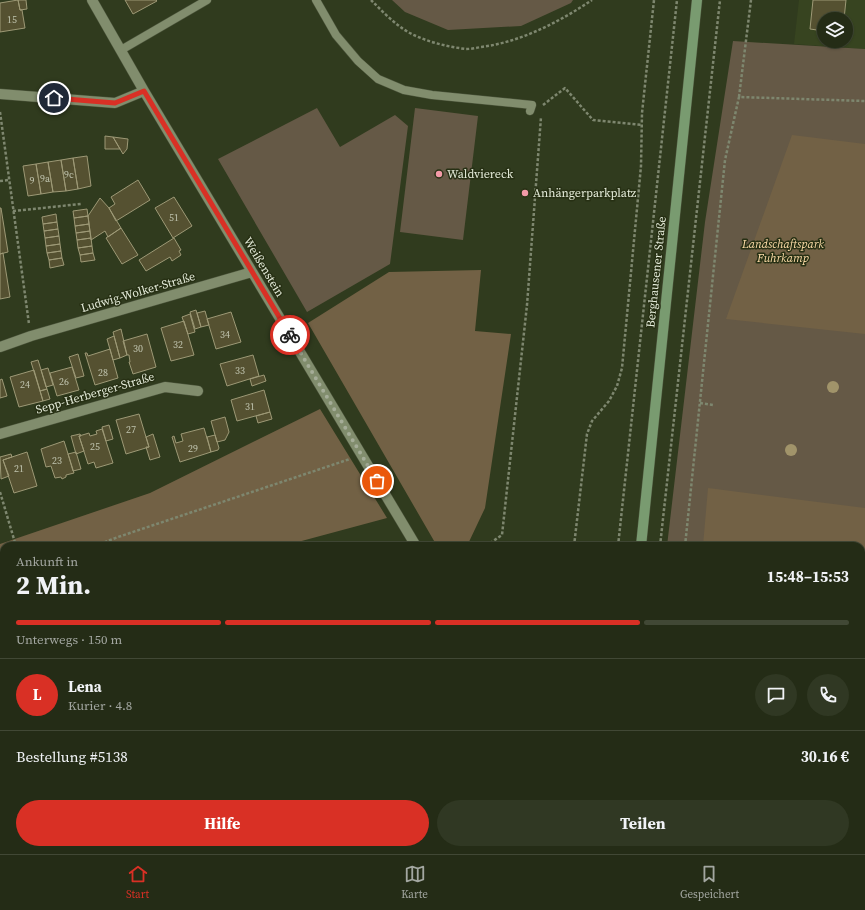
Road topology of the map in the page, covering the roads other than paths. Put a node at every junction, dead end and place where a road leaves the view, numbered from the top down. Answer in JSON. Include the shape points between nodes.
{"nodes":[{"id":1,"x":92,"y":0,"type":"edge"},
{"id":2,"x":207,"y":0,"type":"edge"},
{"id":3,"x":316,"y":0,"type":"edge"},
{"id":4,"x":697,"y":0,"type":"edge"},
{"id":5,"x":121,"y":50,"type":"junction"},
{"id":6,"x":144,"y":91,"type":"junction"},
{"id":7,"x":0,"y":94,"type":"edge"},
{"id":8,"x":530,"y":111,"type":"dead end"},
{"id":9,"x":252,"y":272,"type":"junction"},
{"id":10,"x":0,"y":347,"type":"edge"},
{"id":11,"x":198,"y":391,"type":"dead end"},
{"id":12,"x":0,"y":434,"type":"edge"},
{"id":13,"x":414,"y":542,"type":"edge"},
{"id":14,"x":642,"y":542,"type":"edge"}],
"edges":[{"from":1,"to":5,"type":"street","name":"Weißenstein"},
{"from":2,"to":5,"type":"lane"},
{"from":3,"to":8,"type":"lane","via":[[336,35],[358,61],[378,79],[404,90],[432,96],[532,105]]},
{"from":4,"to":14,"type":"main road","name":"Berghausener Straße"},
{"from":5,"to":6,"type":"street","name":"Weißenstein"},
{"from":6,"to":7,"type":"street","via":[[115,103]]},
{"from":6,"to":9,"type":"street","name":"Weißenstein"},
{"from":9,"to":10,"type":"street","name":"Ludwig-Wolker-Straße"},
{"from":9,"to":13,"type":"street","name":"Weißenstein"},
{"from":11,"to":12,"type":"street","name":"Sepp-Herberger-Straße","via":[[165,387]]}]}
